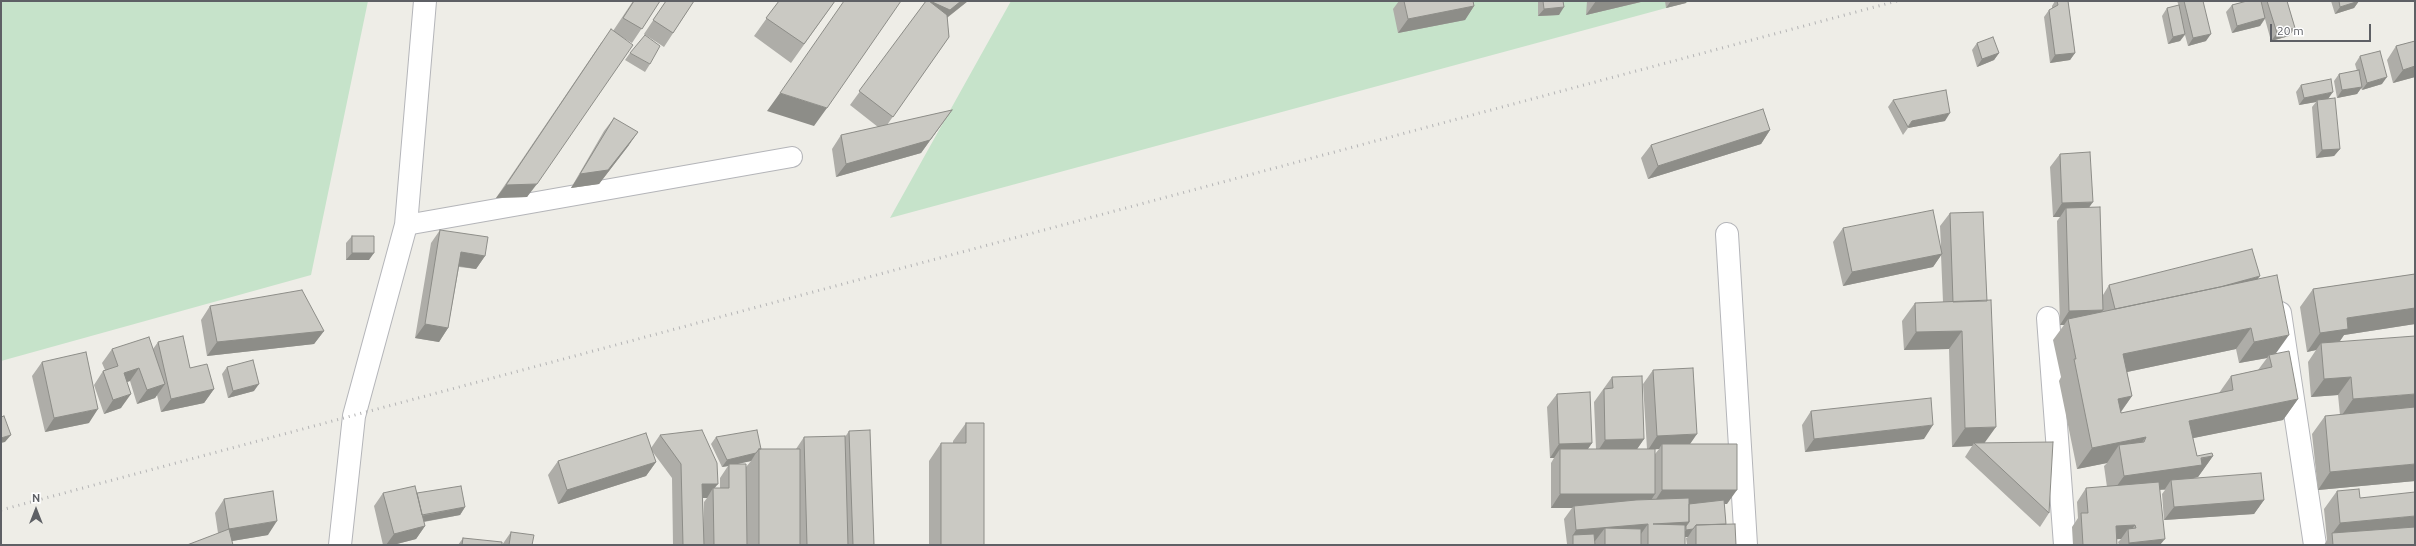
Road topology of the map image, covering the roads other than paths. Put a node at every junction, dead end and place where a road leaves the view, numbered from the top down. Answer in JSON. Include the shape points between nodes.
{"nodes":[{"id":1,"x":425,"y":1,"type":"edge"},
{"id":2,"x":792,"y":157,"type":"dead end"},
{"id":3,"x":406,"y":225,"type":"junction"},
{"id":4,"x":1727,"y":234,"type":"dead end"},
{"id":5,"x":2277,"y":289,"type":"edge"},
{"id":6,"x":2048,"y":318,"type":"dead end"},
{"id":7,"x":340,"y":545,"type":"edge"},
{"id":8,"x":1746,"y":545,"type":"edge"},
{"id":9,"x":2065,"y":545,"type":"edge"},
{"id":10,"x":2315,"y":545,"type":"edge"}],
"edges":[{"from":1,"to":3,"type":"street"},
{"from":2,"to":3,"type":"lane"},
{"from":3,"to":7,"type":"street","via":[[354,416]]},
{"from":4,"to":8,"type":"street"},
{"from":5,"to":10,"type":"street"},
{"from":6,"to":9,"type":"street"}]}
